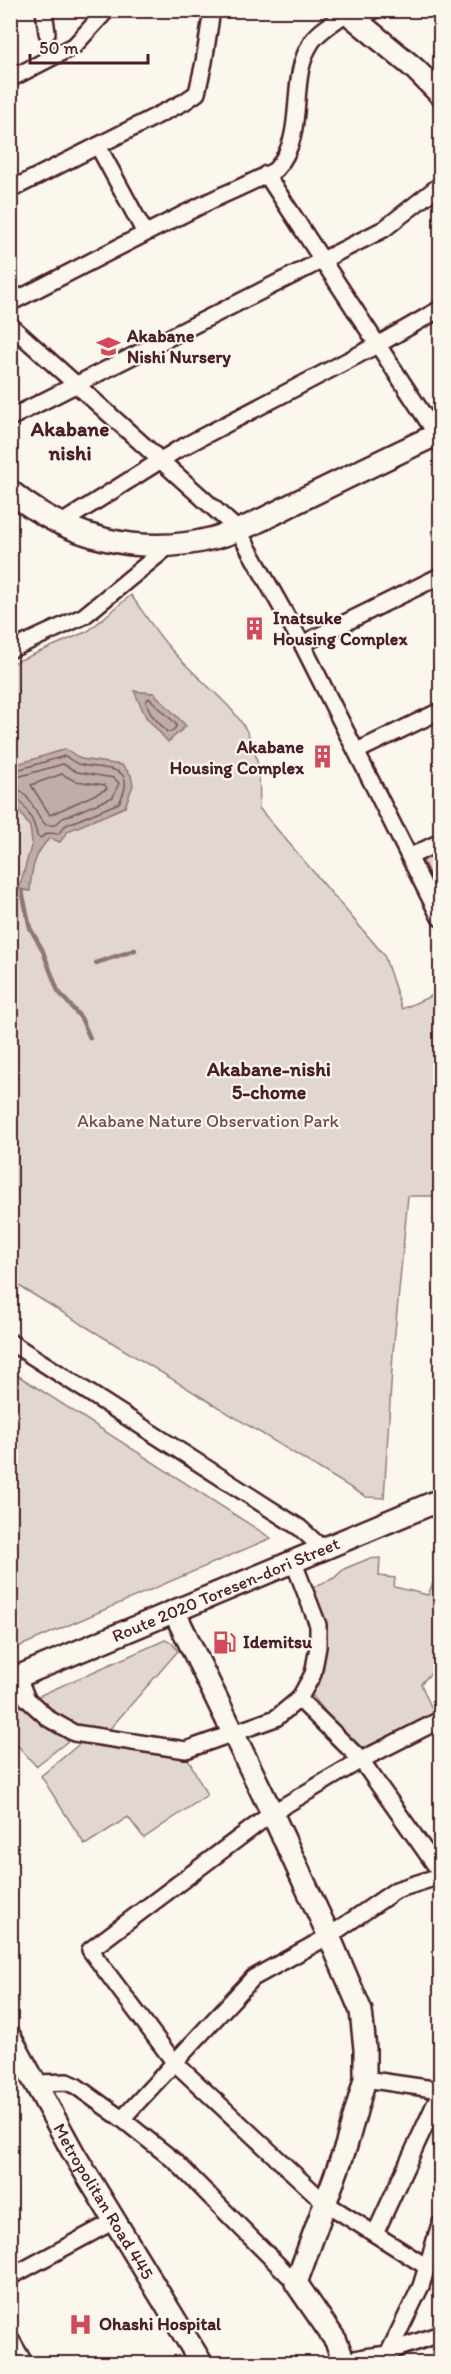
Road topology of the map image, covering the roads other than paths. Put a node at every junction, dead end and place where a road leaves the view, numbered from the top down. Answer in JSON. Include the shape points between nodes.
{"nodes":[{"id":1,"x":44,"y":10,"type":"edge"},
{"id":2,"x":107,"y":10,"type":"edge"},
{"id":3,"x":212,"y":10,"type":"edge"},
{"id":4,"x":375,"y":10,"type":"edge"},
{"id":5,"x":348,"y":15,"type":"edge"},
{"id":6,"x":47,"y":33,"type":"dead end"},
{"id":7,"x":10,"y":79,"type":"edge"},
{"id":8,"x":441,"y":94,"type":"edge"},
{"id":9,"x":98,"y":146,"type":"junction"},
{"id":10,"x":266,"y":174,"type":"junction"},
{"id":11,"x":441,"y":184,"type":"edge"},
{"id":12,"x":10,"y":190,"type":"edge"},
{"id":13,"x":145,"y":233,"type":"junction"},
{"id":14,"x":320,"y":260,"type":"junction"},
{"id":15,"x":10,"y":303,"type":"edge"},
{"id":16,"x":441,"y":309,"type":"edge"},
{"id":17,"x":10,"y":325,"type":"edge"},
{"id":18,"x":379,"y":344,"type":"junction"},
{"id":19,"x":76,"y":383,"type":"junction"},
{"id":20,"x":10,"y":418,"type":"edge"},
{"id":21,"x":439,"y":436,"type":"edge"},
{"id":22,"x":161,"y":460,"type":"junction"},
{"id":23,"x":10,"y":491,"type":"edge"},
{"id":24,"x":60,"y":524,"type":"junction"},
{"id":25,"x":238,"y":530,"type":"junction"},
{"id":26,"x":169,"y":546,"type":"junction"},
{"id":27,"x":441,"y":576,"type":"edge"},
{"id":28,"x":302,"y":644,"type":"junction"},
{"id":29,"x":10,"y":650,"type":"edge"},
{"id":30,"x":441,"y":711,"type":"edge"},
{"id":31,"x":357,"y":751,"type":"junction"},
{"id":32,"x":441,"y":842,"type":"edge"},
{"id":33,"x":411,"y":856,"type":"junction"},
{"id":34,"x":441,"y":918,"type":"edge"},
{"id":35,"x":12,"y":1345,"type":"edge"},
{"id":36,"x":441,"y":1500,"type":"edge"},
{"id":37,"x":324,"y":1550,"type":"junction"},
{"id":38,"x":294,"y":1563,"type":"junction"},
{"id":39,"x":174,"y":1611,"type":"junction"},
{"id":40,"x":14,"y":1679,"type":"edge"},
{"id":41,"x":299,"y":1699,"type":"junction"},
{"id":42,"x":441,"y":1720,"type":"edge"},
{"id":43,"x":234,"y":1734,"type":"junction"},
{"id":44,"x":361,"y":1760,"type":"junction"},
{"id":45,"x":272,"y":1813,"type":"junction"},
{"id":46,"x":441,"y":1874,"type":"edge"},
{"id":47,"x":329,"y":1936,"type":"junction"},
{"id":48,"x":10,"y":2037,"type":"edge"},
{"id":49,"x":174,"y":2062,"type":"junction"},
{"id":50,"x":365,"y":2079,"type":"junction"},
{"id":51,"x":37,"y":2083,"type":"junction"},
{"id":52,"x":441,"y":2091,"type":"edge"},
{"id":53,"x":123,"y":2119,"type":"junction"},
{"id":54,"x":324,"y":2202,"type":"junction"},
{"id":55,"x":114,"y":2221,"type":"junction"},
{"id":56,"x":441,"y":2224,"type":"edge"},
{"id":57,"x":375,"y":2234,"type":"junction"},
{"id":58,"x":427,"y":2267,"type":"junction"},
{"id":59,"x":10,"y":2277,"type":"edge"},
{"id":60,"x":296,"y":2283,"type":"junction"},
{"id":61,"x":440,"y":2335,"type":"edge"},
{"id":62,"x":10,"y":2338,"type":"edge"},
{"id":63,"x":388,"y":2354,"type":"junction"},
{"id":64,"x":343,"y":2363,"type":"edge"},
{"id":65,"x":25,"y":2364,"type":"edge"},
{"id":66,"x":202,"y":2364,"type":"edge"}],
"edges":[{"from":1,"to":6,"type":"street"},
{"from":2,"to":7,"type":"street","via":[[74,46]]},
{"from":3,"to":9,"type":"street","via":[[197,93]]},
{"from":4,"to":5,"type":"street"},
{"from":5,"to":8,"type":"street"},
{"from":5,"to":10,"type":"street","via":[[309,47],[301,72],[297,120],[290,146],[275,170]]},
{"from":9,"to":12,"type":"street"},
{"from":9,"to":13,"type":"street"},
{"from":10,"to":13,"type":"street"},
{"from":10,"to":14,"type":"street"},
{"from":11,"to":14,"type":"street","via":[[384,229]]},
{"from":13,"to":15,"type":"street"},
{"from":14,"to":18,"type":"street"},
{"from":14,"to":19,"type":"street"},
{"from":16,"to":18,"type":"street"},
{"from":17,"to":19,"type":"street"},
{"from":18,"to":21,"type":"street"},
{"from":18,"to":22,"type":"street"},
{"from":19,"to":20,"type":"street"},
{"from":19,"to":22,"type":"street"},
{"from":21,"to":25,"type":"street"},
{"from":22,"to":24,"type":"street"},
{"from":22,"to":25,"type":"street"},
{"from":23,"to":24,"type":"street"},
{"from":24,"to":26,"type":"street","via":[[102,540]]},
{"from":25,"to":26,"type":"street"},
{"from":25,"to":28,"type":"street"},
{"from":26,"to":29,"type":"street","via":[[84,616]]},
{"from":27,"to":28,"type":"street"},
{"from":28,"to":31,"type":"street"},
{"from":30,"to":31,"type":"street"},
{"from":31,"to":33,"type":"street"},
{"from":32,"to":33,"type":"street"},
{"from":33,"to":34,"type":"street"},
{"from":35,"to":37,"type":"street","via":[[300,1528]]},
{"from":36,"to":37,"type":"street","name":"Route 2020 Toresen-dori Street"},
{"from":37,"to":38,"type":"street","name":"Route 2020 Toresen-dori Street"},
{"from":38,"to":39,"type":"street","name":"Route 2020 Toresen-dori Street"},
{"from":38,"to":41,"type":"street","via":[[318,1625],[313,1674]]},
{"from":39,"to":40,"type":"street","name":"Route 2020 Toresen-dori Street"},
{"from":39,"to":43,"type":"street"},
{"from":40,"to":43,"type":"street","via":[[27,1699],[49,1719],[74,1733],[186,1750]]},
{"from":41,"to":43,"type":"street","via":[[276,1718]]},
{"from":41,"to":44,"type":"street"},
{"from":42,"to":44,"type":"street"},
{"from":43,"to":45,"type":"street"},
{"from":44,"to":45,"type":"street"},
{"from":44,"to":46,"type":"street"},
{"from":45,"to":47,"type":"street"},
{"from":45,"to":49,"type":"street","via":[[90,1950]]},
{"from":46,"to":47,"type":"street","via":[[396,1890]]},
{"from":47,"to":49,"type":"street","via":[[253,1978]]},
{"from":47,"to":50,"type":"street","via":[[361,2011]]},
{"from":48,"to":51,"type":"street","name":"Metropolitan Road 445"},
{"from":49,"to":53,"type":"street"},
{"from":49,"to":54,"type":"street"},
{"from":50,"to":52,"type":"street"},
{"from":50,"to":54,"type":"street","via":[[346,2146]]},
{"from":51,"to":53,"type":"street","via":[[67,2082]]},
{"from":51,"to":55,"type":"street","name":"Metropolitan Road 445"},
{"from":52,"to":57,"type":"street"},
{"from":53,"to":60,"type":"street","via":[[176,2162]]},
{"from":54,"to":57,"type":"street"},
{"from":54,"to":60,"type":"street"},
{"from":55,"to":59,"type":"street"},
{"from":55,"to":66,"type":"street","name":"Metropolitan Road 445"},
{"from":56,"to":58,"type":"street"},
{"from":57,"to":58,"type":"street"},
{"from":58,"to":63,"type":"street"},
{"from":60,"to":64,"type":"street","via":[[336,2342]]},
{"from":61,"to":63,"type":"street"},
{"from":62,"to":65,"type":"street"},
{"from":63,"to":64,"type":"street"}]}
